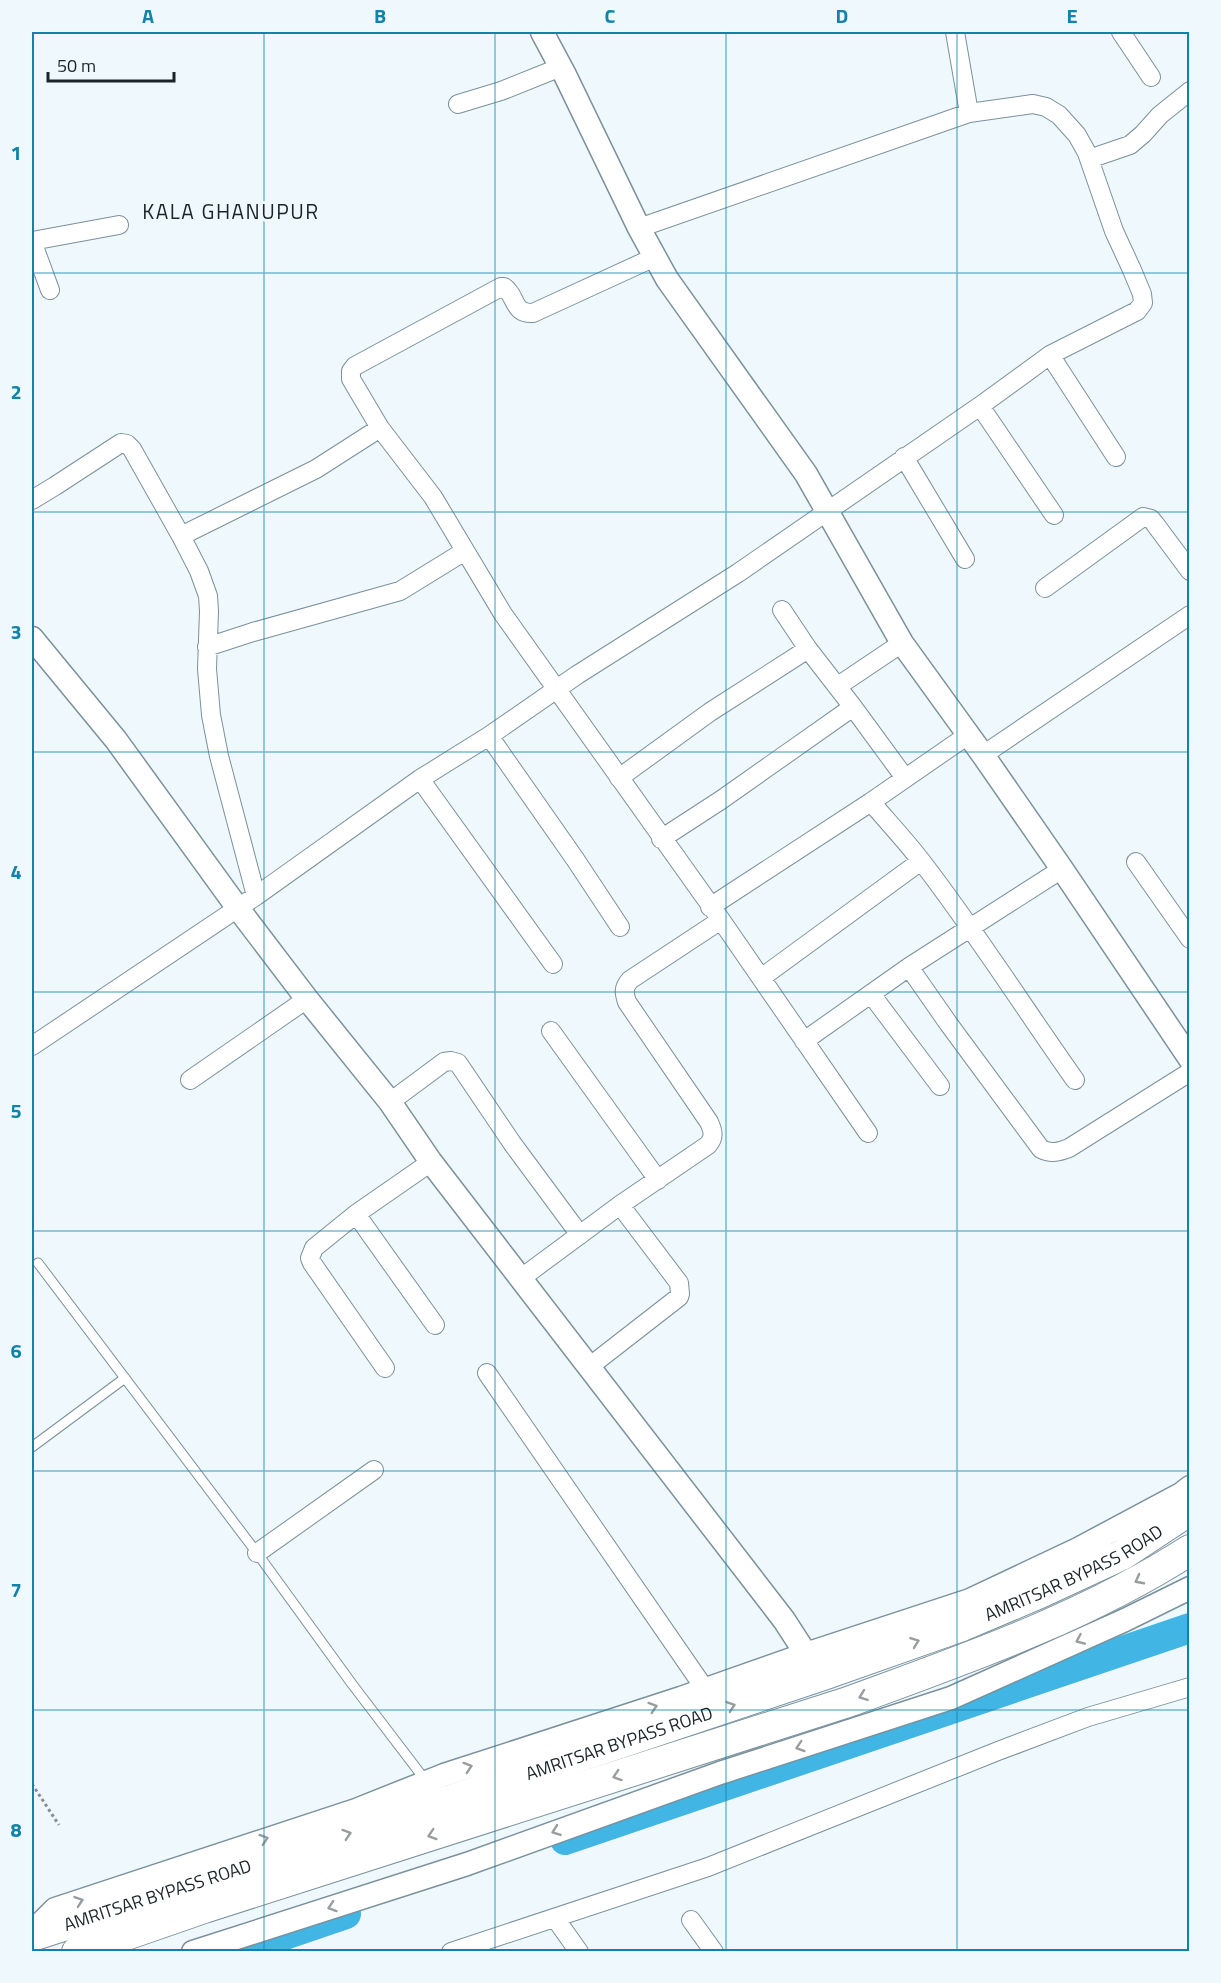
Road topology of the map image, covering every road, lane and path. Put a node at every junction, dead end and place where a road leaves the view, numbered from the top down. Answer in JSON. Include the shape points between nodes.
{"nodes":[{"id":1,"x":542,"y":32,"type":"edge"},
{"id":2,"x":955,"y":32,"type":"edge"},
{"id":3,"x":1121,"y":32,"type":"edge"},
{"id":4,"x":561,"y":67,"type":"junction"},
{"id":5,"x":1150,"y":77,"type":"dead end"},
{"id":6,"x":1190,"y":92,"type":"edge"},
{"id":7,"x":458,"y":104,"type":"dead end"},
{"id":8,"x":969,"y":113,"type":"junction"},
{"id":9,"x":1089,"y":159,"type":"junction"},
{"id":10,"x":119,"y":225,"type":"dead end"},
{"id":11,"x":639,"y":228,"type":"junction"},
{"id":12,"x":32,"y":241,"type":"edge"},
{"id":13,"x":655,"y":257,"type":"junction"},
{"id":14,"x":50,"y":290,"type":"dead end"},
{"id":15,"x":1050,"y":355,"type":"junction"},
{"id":16,"x":980,"y":406,"type":"junction"},
{"id":17,"x":380,"y":429,"type":"junction"},
{"id":18,"x":904,"y":457,"type":"junction"},
{"id":19,"x":1116,"y":457,"type":"dead end"},
{"id":20,"x":32,"y":500,"type":"edge"},
{"id":21,"x":827,"y":510,"type":"junction"},
{"id":22,"x":1054,"y":514,"type":"dead end"},
{"id":23,"x":181,"y":536,"type":"junction"},
{"id":24,"x":465,"y":551,"type":"junction"},
{"id":25,"x":965,"y":559,"type":"dead end"},
{"id":26,"x":1190,"y":571,"type":"edge"},
{"id":27,"x":1045,"y":588,"type":"dead end"},
{"id":28,"x":782,"y":610,"type":"dead end"},
{"id":29,"x":1190,"y":615,"type":"edge"},
{"id":30,"x":32,"y":638,"type":"edge"},
{"id":31,"x":902,"y":643,"type":"junction"},
{"id":32,"x":207,"y":647,"type":"junction"},
{"id":33,"x":808,"y":649,"type":"junction"},
{"id":34,"x":838,"y":686,"type":"junction"},
{"id":35,"x":558,"y":690,"type":"junction"},
{"id":36,"x":853,"y":708,"type":"junction"},
{"id":37,"x":968,"y":735,"type":"junction"},
{"id":38,"x":489,"y":736,"type":"junction"},
{"id":39,"x":983,"y":755,"type":"junction"},
{"id":40,"x":619,"y":778,"type":"junction"},
{"id":41,"x":905,"y":778,"type":"junction"},
{"id":42,"x":420,"y":779,"type":"junction"},
{"id":43,"x":871,"y":802,"type":"junction"},
{"id":44,"x":661,"y":839,"type":"junction"},
{"id":45,"x":921,"y":861,"type":"junction"},
{"id":46,"x":1136,"y":862,"type":"dead end"},
{"id":47,"x":1062,"y":869,"type":"junction"},
{"id":48,"x":246,"y":902,"type":"junction"},
{"id":49,"x":716,"y":914,"type":"junction"},
{"id":50,"x":620,"y":927,"type":"dead end"},
{"id":51,"x":971,"y":928,"type":"junction"},
{"id":52,"x":1190,"y":939,"type":"edge"},
{"id":53,"x":553,"y":964,"type":"dead end"},
{"id":54,"x":909,"y":967,"type":"junction"},
{"id":55,"x":761,"y":978,"type":"junction"},
{"id":56,"x":871,"y":994,"type":"junction"},
{"id":57,"x":307,"y":999,"type":"junction"},
{"id":58,"x":551,"y":1030,"type":"dead end"},
{"id":59,"x":804,"y":1041,"type":"junction"},
{"id":60,"x":32,"y":1046,"type":"edge"},
{"id":61,"x":1190,"y":1059,"type":"edge"},
{"id":62,"x":1190,"y":1071,"type":"edge"},
{"id":63,"x":190,"y":1080,"type":"dead end"},
{"id":64,"x":1075,"y":1080,"type":"dead end"},
{"id":65,"x":940,"y":1086,"type":"dead end"},
{"id":66,"x":390,"y":1102,"type":"junction"},
{"id":67,"x":868,"y":1133,"type":"dead end"},
{"id":68,"x":431,"y":1162,"type":"junction"},
{"id":69,"x":658,"y":1180,"type":"junction"},
{"id":70,"x":620,"y":1205,"type":"junction"},
{"id":71,"x":356,"y":1214,"type":"junction"},
{"id":72,"x":580,"y":1235,"type":"junction"},
{"id":73,"x":39,"y":1263,"type":"dead end"},
{"id":74,"x":520,"y":1279,"type":"junction"},
{"id":75,"x":435,"y":1325,"type":"dead end"},
{"id":76,"x":589,"y":1367,"type":"junction"},
{"id":77,"x":386,"y":1368,"type":"dead end"},
{"id":78,"x":487,"y":1373,"type":"dead end"},
{"id":79,"x":125,"y":1378,"type":"junction"},
{"id":80,"x":32,"y":1447,"type":"edge"},
{"id":81,"x":374,"y":1470,"type":"dead end"},
{"id":82,"x":1190,"y":1487,"type":"edge"},
{"id":83,"x":1190,"y":1510,"type":"edge"},
{"id":84,"x":1190,"y":1551,"type":"edge"},
{"id":85,"x":257,"y":1552,"type":"junction"},
{"id":86,"x":1188,"y":1596,"type":"edge"},
{"id":87,"x":807,"y":1654,"type":"junction"},
{"id":88,"x":1190,"y":1688,"type":"edge"},
{"id":89,"x":705,"y":1689,"type":"junction"},
{"id":90,"x":426,"y":1781,"type":"junction"},
{"id":91,"x":32,"y":1784,"type":"edge"},
{"id":92,"x":59,"y":1825,"type":"dead end"},
{"id":93,"x":555,"y":1918,"type":"junction"},
{"id":94,"x":691,"y":1920,"type":"dead end"},
{"id":95,"x":32,"y":1934,"type":"edge"},
{"id":96,"x":77,"y":1952,"type":"edge"},
{"id":97,"x":193,"y":1952,"type":"edge"},
{"id":98,"x":451,"y":1952,"type":"edge"},
{"id":99,"x":579,"y":1952,"type":"edge"},
{"id":100,"x":714,"y":1952,"type":"edge"}],
"edges":[{"from":1,"to":4,"type":"street"},
{"from":2,"to":8,"type":"street"},
{"from":3,"to":5,"type":"street"},
{"from":4,"to":7,"type":"street","via":[[501,92]]},
{"from":4,"to":11,"type":"street"},
{"from":6,"to":9,"type":"street","via":[[1130,145]]},
{"from":8,"to":9,"type":"street","via":[[1033,104],[1046,107],[1067,122]]},
{"from":8,"to":11,"type":"street"},
{"from":9,"to":15,"type":"street","via":[[1143,303],[1137,311]]},
{"from":10,"to":12,"type":"street"},
{"from":11,"to":13,"type":"street"},
{"from":12,"to":14,"type":"street"},
{"from":13,"to":17,"type":"street","via":[[533,313],[523,313],[508,290],[501,287],[355,366],[351,379]]},
{"from":13,"to":21,"type":"street"},
{"from":15,"to":16,"type":"street"},
{"from":15,"to":19,"type":"street"},
{"from":16,"to":18,"type":"street"},
{"from":16,"to":22,"type":"street"},
{"from":17,"to":23,"type":"street","via":[[316,469]]},
{"from":17,"to":24,"type":"street","via":[[433,497]]},
{"from":18,"to":21,"type":"street"},
{"from":18,"to":25,"type":"street"},
{"from":20,"to":23,"type":"street","via":[[121,443],[127,444]]},
{"from":21,"to":31,"type":"street"},
{"from":21,"to":35,"type":"street"},
{"from":23,"to":32,"type":"street","via":[[208,596]]},
{"from":24,"to":32,"type":"street","via":[[400,591]]},
{"from":24,"to":35,"type":"street","via":[[503,614]]},
{"from":26,"to":27,"type":"street","via":[[1151,519],[1143,517]]},
{"from":28,"to":33,"type":"street"},
{"from":29,"to":39,"type":"street"},
{"from":30,"to":48,"type":"street"},
{"from":31,"to":34,"type":"street"},
{"from":31,"to":37,"type":"street"},
{"from":32,"to":48,"type":"street","via":[[211,715]]},
{"from":33,"to":34,"type":"street"},
{"from":33,"to":40,"type":"street"},
{"from":34,"to":36,"type":"street"},
{"from":35,"to":38,"type":"street"},
{"from":35,"to":40,"type":"street"},
{"from":36,"to":41,"type":"street"},
{"from":36,"to":44,"type":"street"},
{"from":37,"to":39,"type":"street"},
{"from":37,"to":41,"type":"street"},
{"from":38,"to":42,"type":"street"},
{"from":38,"to":50,"type":"street"},
{"from":39,"to":47,"type":"street"},
{"from":40,"to":44,"type":"street"},
{"from":41,"to":43,"type":"street"},
{"from":42,"to":48,"type":"street"},
{"from":42,"to":53,"type":"street"},
{"from":43,"to":45,"type":"street"},
{"from":43,"to":49,"type":"street"},
{"from":44,"to":49,"type":"street"},
{"from":45,"to":51,"type":"street"},
{"from":45,"to":55,"type":"street"},
{"from":46,"to":52,"type":"street"},
{"from":47,"to":51,"type":"street"},
{"from":47,"to":61,"type":"street"},
{"from":48,"to":57,"type":"street"},
{"from":48,"to":60,"type":"street"},
{"from":49,"to":55,"type":"street"},
{"from":49,"to":69,"type":"street","via":[[625,986],[627,1002],[713,1134],[708,1145]]},
{"from":51,"to":54,"type":"street"},
{"from":51,"to":64,"type":"street"},
{"from":54,"to":56,"type":"street"},
{"from":54,"to":62,"type":"street","via":[[1046,1151],[1069,1148]]},
{"from":55,"to":59,"type":"street"},
{"from":56,"to":59,"type":"street"},
{"from":56,"to":65,"type":"street"},
{"from":57,"to":63,"type":"street"},
{"from":57,"to":66,"type":"street"},
{"from":58,"to":69,"type":"street"},
{"from":59,"to":67,"type":"street"},
{"from":66,"to":68,"type":"street"},
{"from":66,"to":72,"type":"street","via":[[444,1062],[458,1063]]},
{"from":68,"to":71,"type":"street"},
{"from":68,"to":74,"type":"street"},
{"from":69,"to":70,"type":"street"},
{"from":70,"to":72,"type":"street"},
{"from":70,"to":76,"type":"street","via":[[679,1283],[680,1294]]},
{"from":71,"to":75,"type":"street"},
{"from":71,"to":77,"type":"street","via":[[314,1248],[310,1258]]},
{"from":72,"to":74,"type":"street"},
{"from":73,"to":79,"type":"lane"},
{"from":74,"to":76,"type":"street"},
{"from":76,"to":87,"type":"street"},
{"from":78,"to":89,"type":"street"},
{"from":79,"to":80,"type":"lane"},
{"from":79,"to":85,"type":"lane"},
{"from":81,"to":85,"type":"street"},
{"from":82,"to":87,"type":"street","via":[[1078,1549],[970,1600]]},
{"from":95,"to":83,"type":"highway","name":"AMRITSAR BYPASS ROAD","one_way":true,"via":[[427,1808],[962,1626],[1122,1555]]},
{"from":84,"to":96,"type":"highway","name":"AMRITSAR BYPASS ROAD","one_way":true,"via":[[1081,1611],[849,1702]]},
{"from":85,"to":90,"type":"lane"},
{"from":86,"to":97,"type":"street","one_way":true,"via":[[951,1698]]},
{"from":87,"to":89,"type":"street"},
{"from":88,"to":93,"type":"street","via":[[1088,1717],[708,1867]]},
{"from":90,"to":89,"type":"street","one_way":true},
{"from":95,"to":90,"type":"street","one_way":true,"via":[[56,1909],[356,1810]]},
{"from":91,"to":92,"type":"path"},
{"from":93,"to":98,"type":"street"},
{"from":93,"to":99,"type":"street"},
{"from":94,"to":100,"type":"street"}]}
